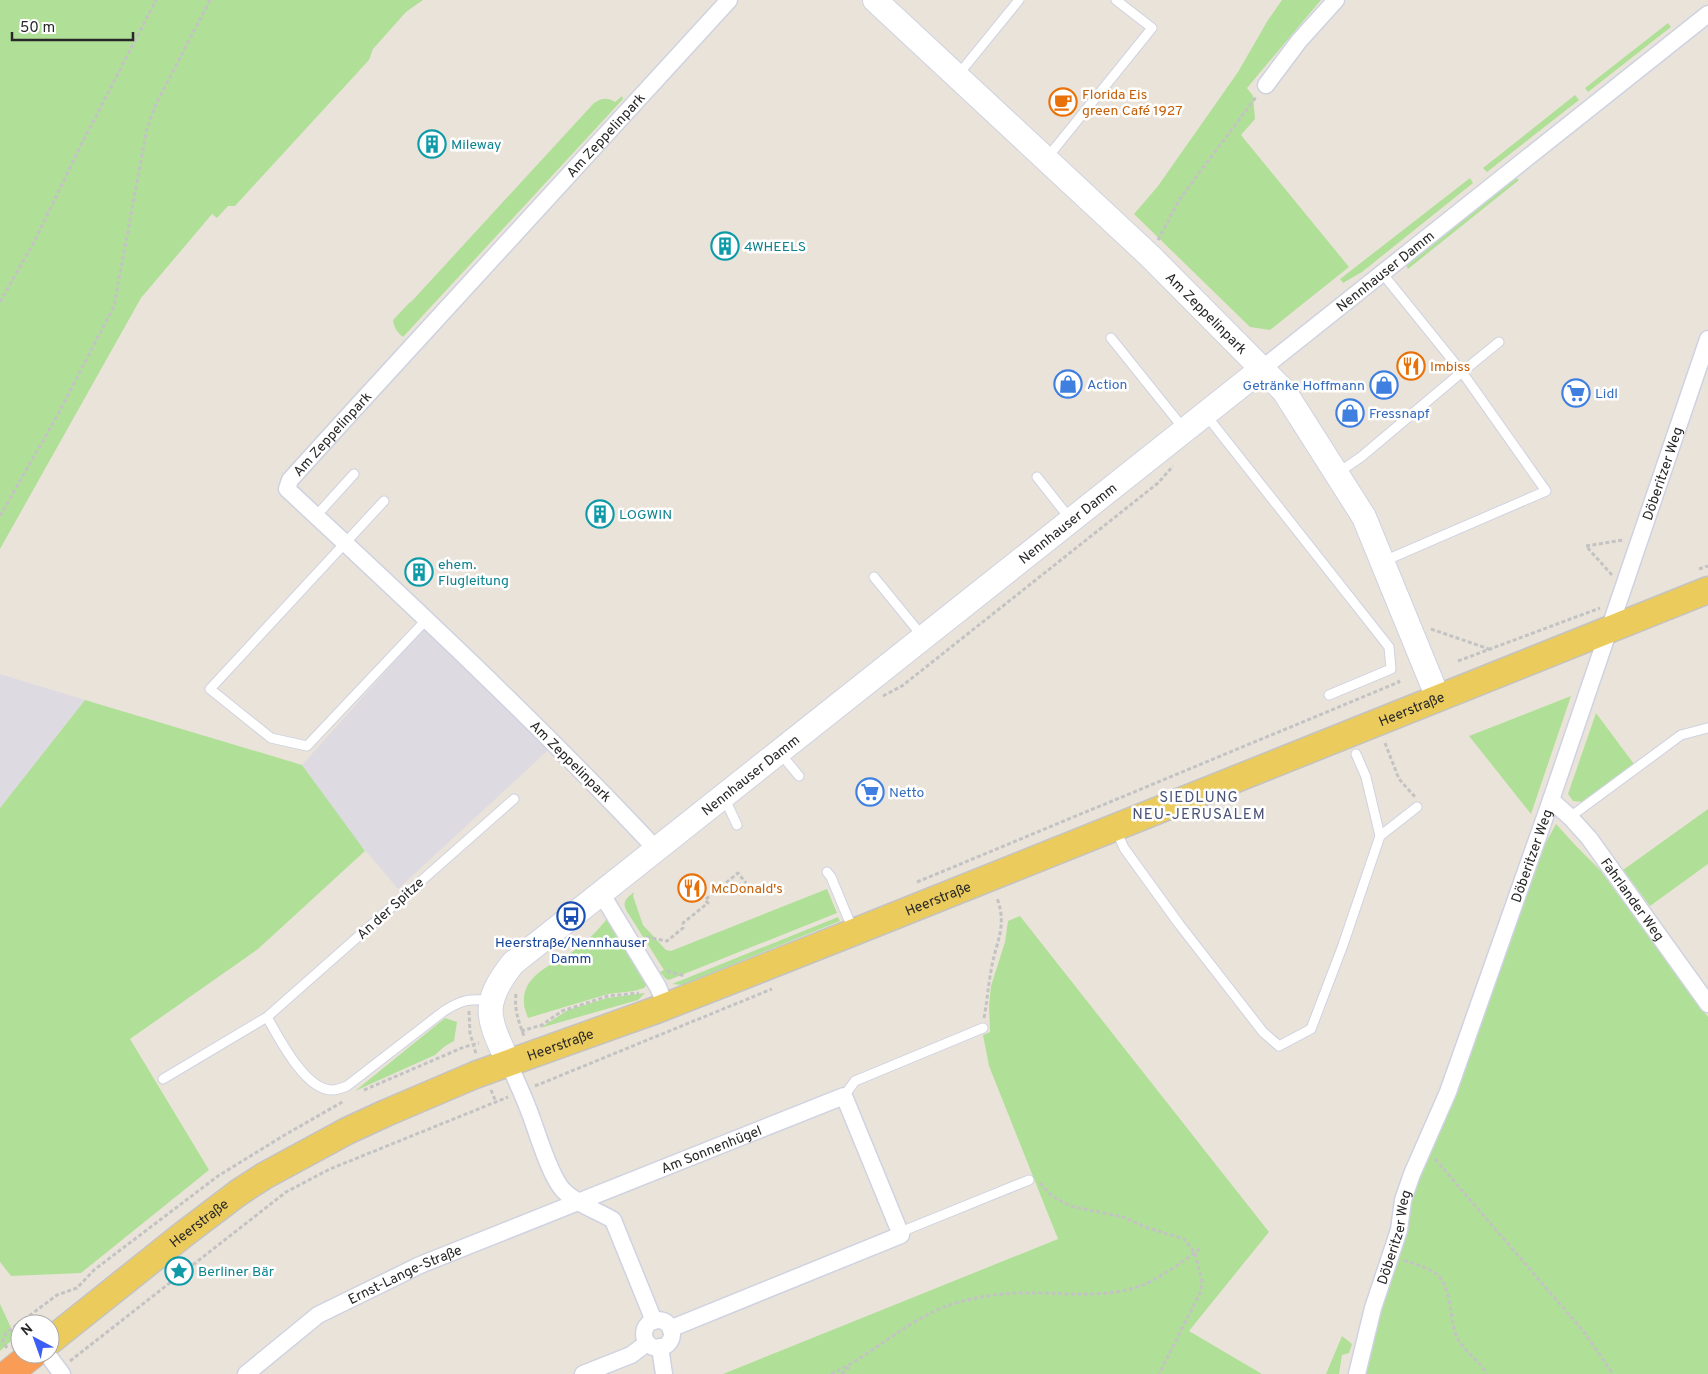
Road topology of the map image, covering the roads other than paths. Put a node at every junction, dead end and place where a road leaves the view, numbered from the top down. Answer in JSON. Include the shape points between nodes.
{"nodes":[{"id":1,"x":729,"y":0,"type":"edge"},
{"id":2,"x":875,"y":0,"type":"edge"},
{"id":3,"x":1019,"y":0,"type":"edge"},
{"id":4,"x":1116,"y":0,"type":"edge"},
{"id":5,"x":1336,"y":0,"type":"edge"},
{"id":6,"x":1708,"y":14,"type":"edge"},
{"id":7,"x":957,"y":76,"type":"junction"},
{"id":8,"x":1266,"y":84,"type":"road end"},
{"id":9,"x":1047,"y":158,"type":"junction"},
{"id":10,"x":1382,"y":273,"type":"junction"},
{"id":11,"x":1111,"y":338,"type":"dead end"},
{"id":12,"x":1708,"y":339,"type":"edge"},
{"id":13,"x":1499,"y":342,"type":"dead end"},
{"id":14,"x":1263,"y":368,"type":"junction"},
{"id":15,"x":1462,"y":372,"type":"junction"},
{"id":16,"x":1204,"y":413,"type":"junction"},
{"id":17,"x":1185,"y":429,"type":"junction"},
{"id":18,"x":354,"y":474,"type":"dead end"},
{"id":19,"x":1336,"y":474,"type":"junction"},
{"id":20,"x":1038,"y":477,"type":"dead end"},
{"id":21,"x":384,"y":501,"type":"dead end"},
{"id":22,"x":316,"y":516,"type":"junction"},
{"id":23,"x":1071,"y":520,"type":"junction"},
{"id":24,"x":345,"y":543,"type":"junction"},
{"id":25,"x":1383,"y":562,"type":"junction"},
{"id":26,"x":874,"y":578,"type":"dead end"},
{"id":27,"x":1704,"y":580,"type":"edge"},
{"id":28,"x":426,"y":619,"type":"junction"},
{"id":29,"x":1608,"y":630,"type":"junction"},
{"id":30,"x":924,"y":637,"type":"junction"},
{"id":31,"x":1329,"y":694,"type":"dead end"},
{"id":32,"x":1438,"y":698,"type":"junction"},
{"id":33,"x":1707,"y":728,"type":"edge"},
{"id":34,"x":780,"y":752,"type":"junction"},
{"id":35,"x":1356,"y":754,"type":"dead end"},
{"id":36,"x":799,"y":776,"type":"dead end"},
{"id":37,"x":724,"y":796,"type":"junction"},
{"id":38,"x":514,"y":799,"type":"dead end"},
{"id":39,"x":1551,"y":800,"type":"junction"},
{"id":40,"x":1417,"y":807,"type":"road end"},
{"id":41,"x":1570,"y":817,"type":"junction"},
{"id":42,"x":737,"y":825,"type":"dead end"},
{"id":43,"x":1114,"y":828,"type":"junction"},
{"id":44,"x":1380,"y":836,"type":"junction"},
{"id":45,"x":657,"y":850,"type":"junction"},
{"id":46,"x":827,"y":872,"type":"dead end"},
{"id":47,"x":601,"y":893,"type":"junction"},
{"id":48,"x":854,"y":932,"type":"junction"},
{"id":49,"x":662,"y":997,"type":"junction"},
{"id":50,"x":492,"y":1000,"type":"junction"},
{"id":51,"x":1708,"y":1004,"type":"edge"},
{"id":52,"x":267,"y":1017,"type":"junction"},
{"id":53,"x":982,"y":1028,"type":"road end"},
{"id":54,"x":508,"y":1062,"type":"junction"},
{"id":55,"x":163,"y":1079,"type":"dead end"},
{"id":56,"x":844,"y":1096,"type":"junction"},
{"id":57,"x":1034,"y":1180,"type":"road end"},
{"id":58,"x":579,"y":1202,"type":"junction"},
{"id":59,"x":901,"y":1236,"type":"junction"},
{"id":60,"x":654,"y":1321,"type":"junction"},
{"id":61,"x":671,"y":1330,"type":"junction"},
{"id":62,"x":60,"y":1333,"type":"edge"},
{"id":63,"x":654,"y":1345,"type":"junction"},
{"id":64,"x":20,"y":1364,"type":"edge"},
{"id":65,"x":8,"y":1374,"type":"edge"},
{"id":66,"x":246,"y":1374,"type":"edge"},
{"id":67,"x":583,"y":1374,"type":"edge"},
{"id":68,"x":664,"y":1374,"type":"edge"},
{"id":69,"x":1357,"y":1374,"type":"edge"}],
"edges":[{"from":1,"to":22,"type":"street","name":"Am Zeppelinpark","via":[[290,480],[287,489]]},
{"from":2,"to":7,"type":"main road","name":"Am Zeppelinpark"},
{"from":3,"to":7,"type":"lane"},
{"from":4,"to":9,"type":"lane","via":[[1152,28]]},
{"from":5,"to":8,"type":"street"},
{"from":6,"to":10,"type":"street","name":"Nennhauser Damm"},
{"from":7,"to":9,"type":"main road","name":"Am Zeppelinpark"},
{"from":9,"to":14,"type":"main road","name":"Am Zeppelinpark"},
{"from":10,"to":14,"type":"street","name":"Nennhauser Damm"},
{"from":10,"to":15,"type":"lane"},
{"from":11,"to":17,"type":"lane"},
{"from":12,"to":29,"type":"street","name":"Döberitzer Weg"},
{"from":13,"to":15,"type":"lane"},
{"from":14,"to":16,"type":"main road","name":"Nennhauser Damm"},
{"from":14,"to":19,"type":"main road","name":"Am Zeppelinpark","via":[[1284,391]]},
{"from":15,"to":19,"type":"lane","via":[[1362,457]]},
{"from":15,"to":25,"type":"lane","via":[[1546,491]]},
{"from":16,"to":17,"type":"main road","name":"Nennhauser Damm"},
{"from":16,"to":31,"type":"lane","via":[[1389,647],[1391,669]]},
{"from":17,"to":23,"type":"main road","name":"Nennhauser Damm"},
{"from":18,"to":22,"type":"lane"},
{"from":19,"to":25,"type":"main road","name":"Am Zeppelinpark","via":[[1364,517]]},
{"from":20,"to":23,"type":"lane"},
{"from":21,"to":24,"type":"lane"},
{"from":22,"to":24,"type":"street","name":"Am Zeppelinpark"},
{"from":23,"to":30,"type":"main road","name":"Nennhauser Damm"},
{"from":24,"to":28,"type":"street","name":"Am Zeppelinpark"},
{"from":24,"to":28,"type":"lane","via":[[210,689],[271,738],[307,746]]},
{"from":25,"to":32,"type":"main road","name":"Am Zeppelinpark"},
{"from":26,"to":30,"type":"lane"},
{"from":27,"to":29,"type":"main road","name":"Heerstraße"},
{"from":28,"to":45,"type":"street","name":"Am Zeppelinpark","via":[[610,799]]},
{"from":29,"to":32,"type":"main road","name":"Heerstraße"},
{"from":29,"to":39,"type":"street","name":"Döberitzer Weg"},
{"from":30,"to":34,"type":"main road","name":"Nennhauser Damm"},
{"from":32,"to":43,"type":"main road","name":"Heerstraße"},
{"from":33,"to":41,"type":"lane","via":[[1681,736]]},
{"from":34,"to":36,"type":"lane"},
{"from":34,"to":37,"type":"main road","name":"Nennhauser Damm"},
{"from":35,"to":44,"type":"lane","via":[[1366,777]]},
{"from":37,"to":42,"type":"lane"},
{"from":37,"to":45,"type":"main road","name":"Nennhauser Damm"},
{"from":38,"to":52,"type":"lane","name":"An der Spitze"},
{"from":39,"to":41,"type":"street","name":"Fahrlander Weg"},
{"from":39,"to":69,"type":"street","name":"Döberitzer Weg","via":[[1448,1092],[1403,1200],[1399,1230],[1373,1308]]},
{"from":40,"to":44,"type":"lane"},
{"from":41,"to":51,"type":"street","name":"Fahrlander Weg","via":[[1589,838]]},
{"from":43,"to":44,"type":"lane","via":[[1124,848],[1179,924],[1263,1032],[1279,1046],[1311,1029]]},
{"from":43,"to":48,"type":"main road","name":"Heerstraße"},
{"from":45,"to":47,"type":"main road","name":"Nennhauser Damm"},
{"from":46,"to":48,"type":"lane"},
{"from":47,"to":49,"type":"street"},
{"from":47,"to":50,"type":"main road","name":"Nennhauser Damm","via":[[513,963],[497,986]]},
{"from":48,"to":49,"type":"main road","name":"Heerstraße"},
{"from":49,"to":54,"type":"main road","name":"Heerstraße","via":[[600,1031]]},
{"from":50,"to":52,"type":"lane","via":[[469,999],[454,1005],[347,1086],[330,1090],[310,1081]]},
{"from":50,"to":54,"type":"main road","name":"Nennhauser Damm","via":[[489,1015]]},
{"from":52,"to":55,"type":"lane","name":"An der Spitze"},
{"from":53,"to":56,"type":"lane","name":"Am Sonnenhügel","via":[[855,1081]]},
{"from":54,"to":58,"type":"street","via":[[558,1184]]},
{"from":54,"to":62,"type":"main road","name":"Heerstraße","via":[[347,1131],[264,1176],[184,1234]]},
{"from":56,"to":58,"type":"street","name":"Am Sonnenhügel"},
{"from":56,"to":59,"type":"street"},
{"from":57,"to":59,"type":"lane","via":[[908,1229]]},
{"from":58,"to":60,"type":"street","via":[[613,1220]]},
{"from":58,"to":66,"type":"street","name":"Ernst-Lange-Straße","via":[[420,1265],[318,1315]]},
{"from":59,"to":61,"type":"street"},
{"from":60,"to":61,"type":"street","via":[[664,1321]]},
{"from":60,"to":63,"type":"street","via":[[645,1330],[645,1339]]},
{"from":61,"to":63,"type":"street","via":[[670,1341],[666,1345]]},
{"from":63,"to":67,"type":"street"},
{"from":63,"to":68,"type":"street"},
{"from":64,"to":65,"type":"highway"}]}
